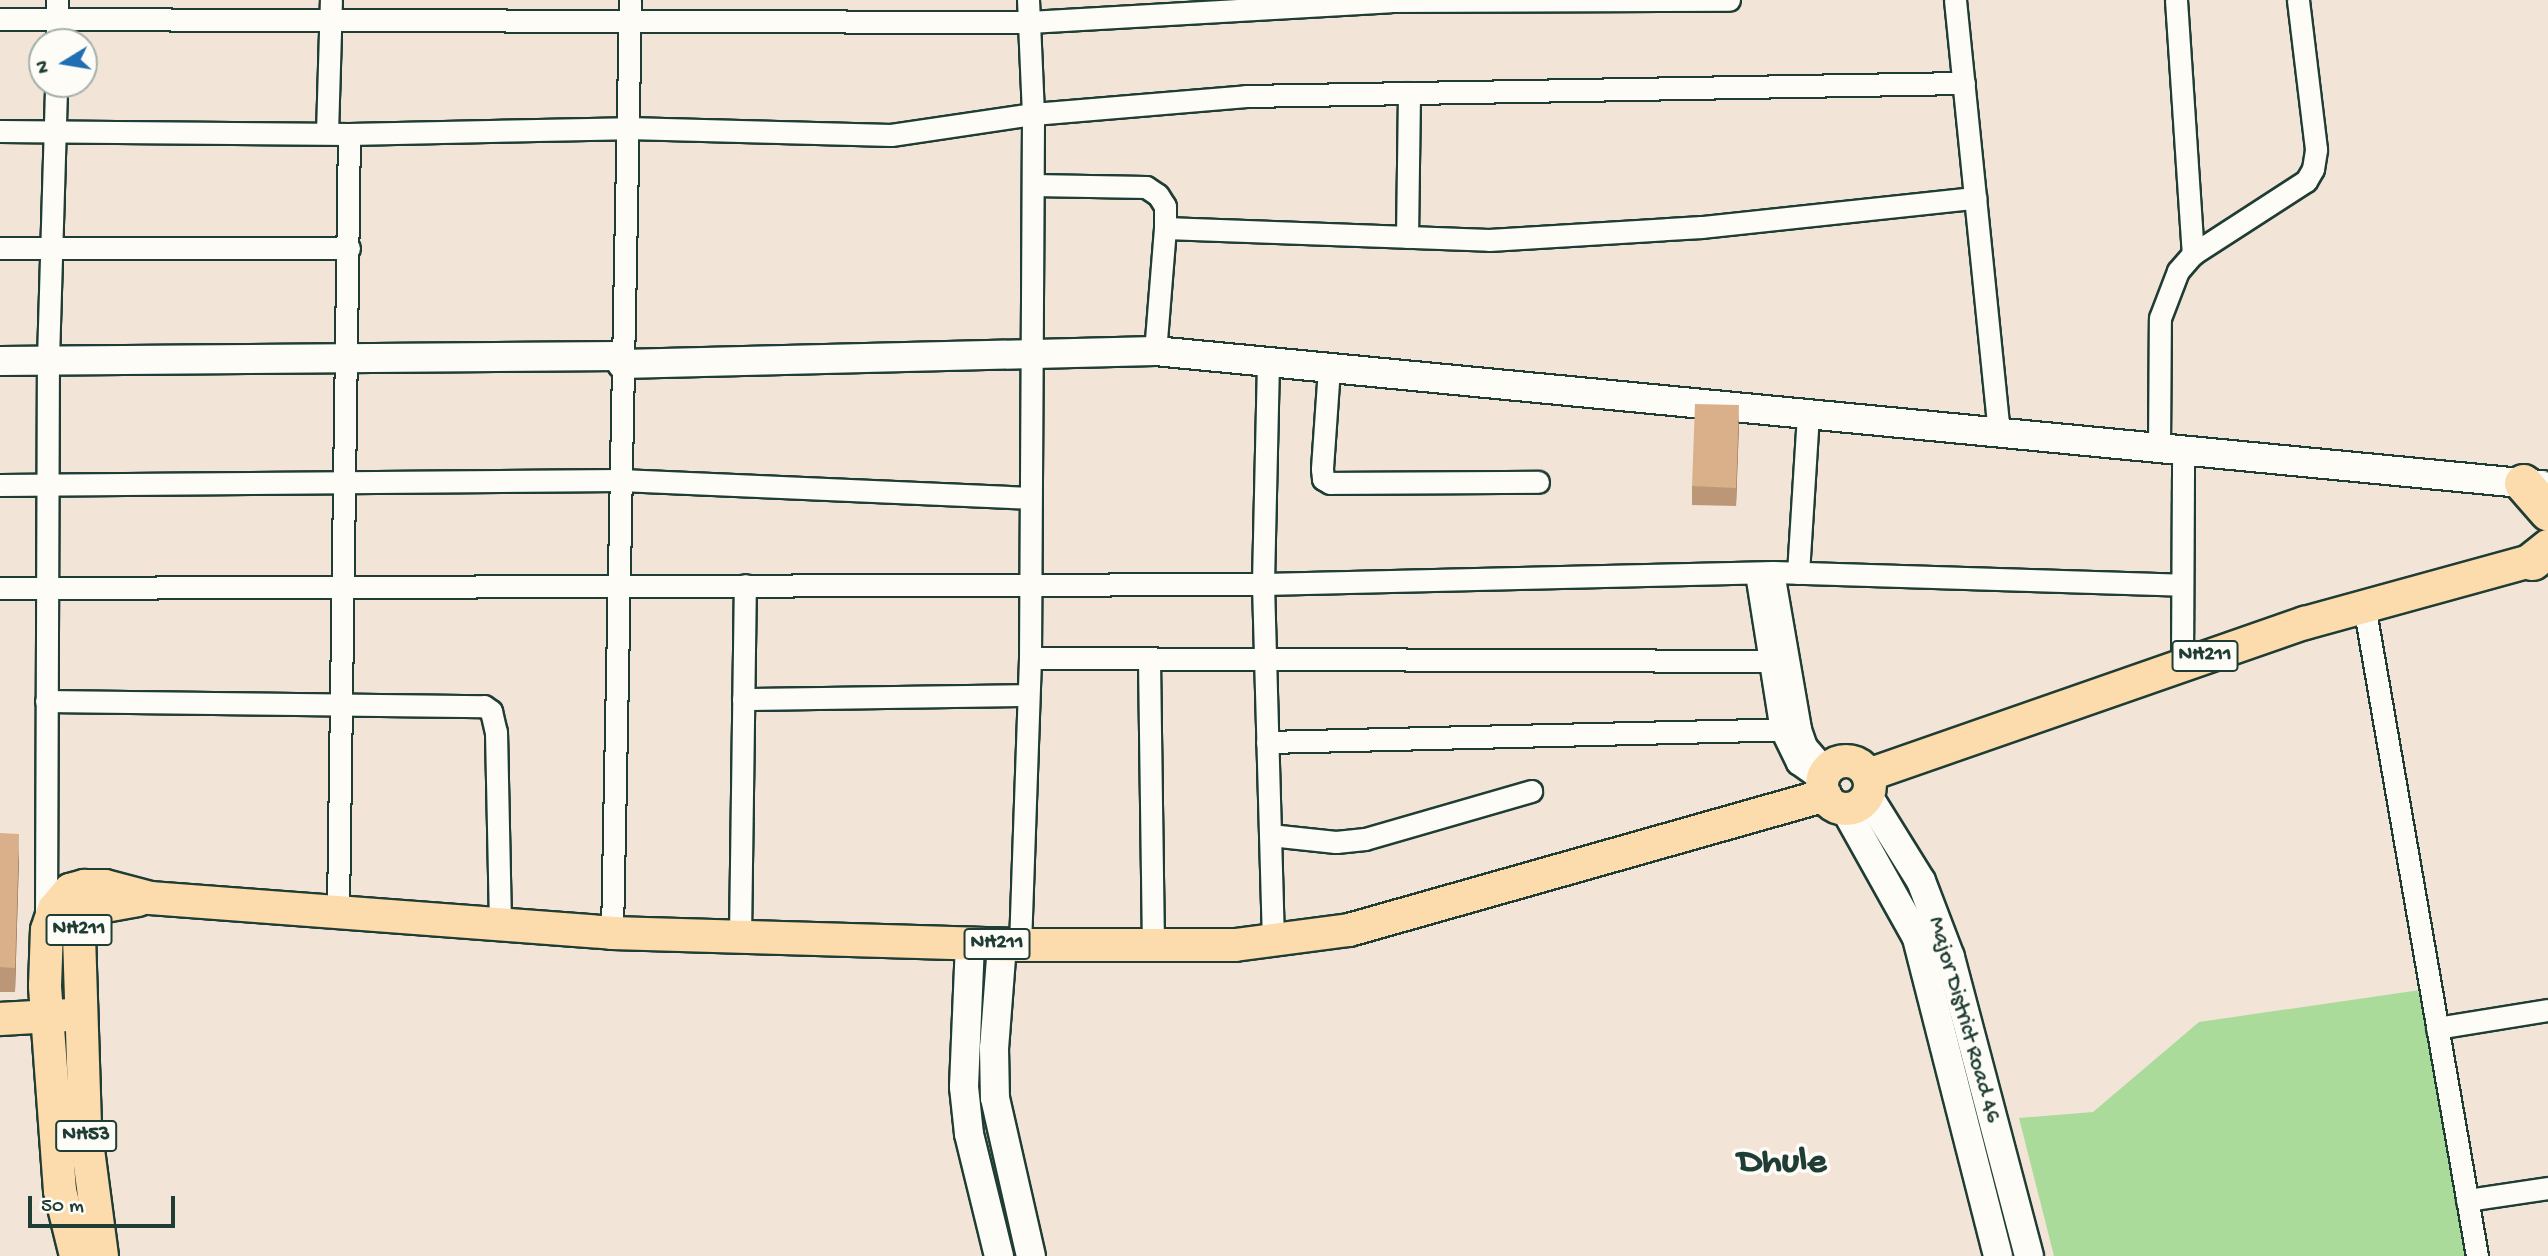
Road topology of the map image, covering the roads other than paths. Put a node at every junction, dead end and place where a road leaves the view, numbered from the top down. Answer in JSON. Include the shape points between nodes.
{"nodes":[{"id":1,"x":1028,"y":0,"type":"edge"},
{"id":2,"x":1729,"y":0,"type":"edge"},
{"id":3,"x":1955,"y":0,"type":"edge"},
{"id":4,"x":2176,"y":0,"type":"edge"},
{"id":5,"x":2298,"y":0,"type":"edge"},
{"id":6,"x":57,"y":9,"type":"edge"},
{"id":7,"x":331,"y":10,"type":"edge"},
{"id":8,"x":629,"y":10,"type":"edge"},
{"id":9,"x":0,"y":19,"type":"edge"},
{"id":10,"x":1029,"y":22,"type":"junction"},
{"id":11,"x":57,"y":28,"type":"edge"},
{"id":12,"x":1964,"y":83,"type":"junction"},
{"id":13,"x":1409,"y":93,"type":"junction"},
{"id":14,"x":56,"y":98,"type":"edge"},
{"id":15,"x":1033,"y":114,"type":"junction"},
{"id":16,"x":627,"y":128,"type":"junction"},
{"id":17,"x":0,"y":131,"type":"edge"},
{"id":18,"x":55,"y":132,"type":"junction"},
{"id":19,"x":327,"y":133,"type":"junction"},
{"id":20,"x":349,"y":134,"type":"junction"},
{"id":21,"x":1033,"y":185,"type":"junction"},
{"id":22,"x":1975,"y":198,"type":"junction"},
{"id":23,"x":1165,"y":228,"type":"junction"},
{"id":24,"x":1408,"y":237,"type":"junction"},
{"id":25,"x":0,"y":248,"type":"edge"},
{"id":26,"x":53,"y":248,"type":"junction"},
{"id":27,"x":348,"y":248,"type":"junction"},
{"id":28,"x":2193,"y":254,"type":"junction"},
{"id":29,"x":1155,"y":351,"type":"junction"},
{"id":30,"x":1031,"y":354,"type":"junction"},
{"id":31,"x":348,"y":358,"type":"junction"},
{"id":32,"x":48,"y":359,"type":"junction"},
{"id":33,"x":0,"y":361,"type":"edge"},
{"id":34,"x":1268,"y":362,"type":"junction"},
{"id":35,"x":622,"y":364,"type":"junction"},
{"id":36,"x":1329,"y":368,"type":"junction"},
{"id":37,"x":1808,"y":415,"type":"junction"},
{"id":38,"x":1999,"y":433,"type":"junction"},
{"id":39,"x":2171,"y":450,"type":"junction"},
{"id":40,"x":620,"y":480,"type":"junction"},
{"id":41,"x":343,"y":482,"type":"junction"},
{"id":42,"x":1538,"y":482,"type":"dead end"},
{"id":43,"x":47,"y":484,"type":"junction"},
{"id":44,"x":2535,"y":484,"type":"edge"},
{"id":45,"x":0,"y":485,"type":"edge"},
{"id":46,"x":1030,"y":498,"type":"junction"},
{"id":47,"x":2548,"y":512,"type":"edge"},
{"id":48,"x":2543,"y":555,"type":"edge"},
{"id":49,"x":1765,"y":572,"type":"junction"},
{"id":50,"x":1798,"y":573,"type":"junction"},
{"id":51,"x":1029,"y":584,"type":"junction"},
{"id":52,"x":1262,"y":584,"type":"junction"},
{"id":53,"x":618,"y":585,"type":"junction"},
{"id":54,"x":745,"y":585,"type":"junction"},
{"id":55,"x":340,"y":586,"type":"junction"},
{"id":56,"x":2182,"y":586,"type":"junction"},
{"id":57,"x":0,"y":588,"type":"edge"},
{"id":58,"x":47,"y":588,"type":"junction"},
{"id":59,"x":2364,"y":606,"type":"junction"},
{"id":60,"x":1030,"y":658,"type":"junction"},
{"id":61,"x":1149,"y":660,"type":"junction"},
{"id":62,"x":1265,"y":660,"type":"junction"},
{"id":63,"x":1778,"y":662,"type":"junction"},
{"id":64,"x":2182,"y":664,"type":"junction"},
{"id":65,"x":1028,"y":695,"type":"junction"},
{"id":66,"x":743,"y":699,"type":"junction"},
{"id":67,"x":46,"y":701,"type":"junction"},
{"id":68,"x":339,"y":702,"type":"junction"},
{"id":69,"x":1791,"y":729,"type":"junction"},
{"id":70,"x":1267,"y":742,"type":"junction"},
{"id":71,"x":1843,"y":788,"type":"junction"},
{"id":72,"x":1531,"y":791,"type":"dead end"},
{"id":73,"x":1270,"y":835,"type":"junction"},
{"id":74,"x":150,"y":898,"type":"junction"},
{"id":75,"x":338,"y":910,"type":"junction"},
{"id":76,"x":500,"y":923,"type":"junction"},
{"id":77,"x":47,"y":930,"type":"junction"},
{"id":78,"x":612,"y":933,"type":"junction"},
{"id":79,"x":740,"y":936,"type":"junction"},
{"id":80,"x":1153,"y":942,"type":"junction"},
{"id":81,"x":1273,"y":942,"type":"junction"},
{"id":82,"x":970,"y":943,"type":"junction"},
{"id":83,"x":1011,"y":945,"type":"junction"},
{"id":84,"x":2548,"y":1010,"type":"edge"},
{"id":85,"x":81,"y":1015,"type":"junction"},
{"id":86,"x":47,"y":1017,"type":"junction"},
{"id":87,"x":0,"y":1019,"type":"edge"},
{"id":88,"x":2437,"y":1028,"type":"junction"},
{"id":89,"x":2548,"y":1188,"type":"edge"},
{"id":90,"x":2467,"y":1200,"type":"junction"},
{"id":91,"x":76,"y":1256,"type":"edge"},
{"id":92,"x":102,"y":1256,"type":"edge"},
{"id":93,"x":999,"y":1256,"type":"edge"},
{"id":94,"x":1031,"y":1256,"type":"edge"},
{"id":95,"x":1998,"y":1256,"type":"edge"},
{"id":96,"x":2029,"y":1256,"type":"edge"},
{"id":97,"x":2477,"y":1256,"type":"edge"}],
"edges":[{"from":1,"to":10,"type":"street"},
{"from":2,"to":10,"type":"street","via":[[1390,1]]},
{"from":3,"to":12,"type":"street"},
{"from":4,"to":28,"type":"street"},
{"from":5,"to":28,"type":"street","via":[[2316,149],[2313,169],[2295,188]]},
{"from":6,"to":7,"type":"street"},
{"from":6,"to":9,"type":"street"},
{"from":6,"to":11,"type":"street"},
{"from":7,"to":8,"type":"street"},
{"from":7,"to":19,"type":"street"},
{"from":8,"to":10,"type":"street"},
{"from":8,"to":16,"type":"street"},
{"from":10,"to":15,"type":"street"},
{"from":12,"to":13,"type":"street"},
{"from":12,"to":22,"type":"street"},
{"from":13,"to":15,"type":"street","via":[[1246,96]]},
{"from":13,"to":24,"type":"street"},
{"from":14,"to":18,"type":"street"},
{"from":15,"to":16,"type":"street","via":[[891,135]]},
{"from":15,"to":21,"type":"street"},
{"from":16,"to":20,"type":"street"},
{"from":16,"to":35,"type":"street"},
{"from":17,"to":18,"type":"street"},
{"from":18,"to":19,"type":"street"},
{"from":18,"to":26,"type":"street"},
{"from":19,"to":20,"type":"street"},
{"from":20,"to":27,"type":"street"},
{"from":21,"to":23,"type":"street","via":[[1146,187],[1164,205]]},
{"from":21,"to":30,"type":"street"},
{"from":22,"to":24,"type":"street","via":[[1630,232],[1489,240]]},
{"from":22,"to":38,"type":"street"},
{"from":23,"to":24,"type":"street"},
{"from":23,"to":29,"type":"street"},
{"from":25,"to":26,"type":"street"},
{"from":26,"to":27,"type":"street"},
{"from":26,"to":32,"type":"street"},
{"from":27,"to":31,"type":"street"},
{"from":28,"to":39,"type":"street","via":[[2178,271],[2160,318]]},
{"from":29,"to":30,"type":"main road"},
{"from":29,"to":34,"type":"main road"},
{"from":30,"to":35,"type":"main road"},
{"from":30,"to":46,"type":"street"},
{"from":31,"to":32,"type":"main road"},
{"from":31,"to":35,"type":"main road","via":[[618,356]]},
{"from":31,"to":41,"type":"street"},
{"from":32,"to":33,"type":"main road"},
{"from":32,"to":43,"type":"street"},
{"from":34,"to":36,"type":"main road"},
{"from":34,"to":52,"type":"street"},
{"from":35,"to":40,"type":"street"},
{"from":36,"to":37,"type":"main road"},
{"from":36,"to":42,"type":"street","via":[[1322,469],[1323,479],[1330,484]]},
{"from":37,"to":38,"type":"main road"},
{"from":37,"to":50,"type":"street"},
{"from":38,"to":39,"type":"main road"},
{"from":39,"to":44,"type":"main road"},
{"from":39,"to":56,"type":"street"},
{"from":40,"to":41,"type":"street"},
{"from":40,"to":46,"type":"street"},
{"from":40,"to":53,"type":"street"},
{"from":41,"to":43,"type":"street"},
{"from":41,"to":55,"type":"street"},
{"from":43,"to":45,"type":"street"},
{"from":43,"to":58,"type":"street"},
{"from":44,"to":47,"type":"highway"},
{"from":46,"to":51,"type":"street"},
{"from":48,"to":59,"type":"main road","number":"NH211"},
{"from":49,"to":50,"type":"street"},
{"from":49,"to":52,"type":"street"},
{"from":49,"to":63,"type":"street"},
{"from":50,"to":56,"type":"street"},
{"from":51,"to":52,"type":"street"},
{"from":51,"to":54,"type":"street"},
{"from":51,"to":60,"type":"street"},
{"from":52,"to":62,"type":"street"},
{"from":53,"to":54,"type":"street"},
{"from":53,"to":55,"type":"street"},
{"from":53,"to":78,"type":"street"},
{"from":54,"to":66,"type":"street"},
{"from":55,"to":58,"type":"street"},
{"from":55,"to":68,"type":"street"},
{"from":56,"to":64,"type":"street"},
{"from":57,"to":58,"type":"street"},
{"from":58,"to":67,"type":"street"},
{"from":59,"to":64,"type":"main road","number":"NH211"},
{"from":59,"to":88,"type":"street"},
{"from":60,"to":61,"type":"street"},
{"from":60,"to":65,"type":"street"},
{"from":61,"to":62,"type":"street"},
{"from":61,"to":80,"type":"street"},
{"from":62,"to":63,"type":"street"},
{"from":62,"to":70,"type":"street"},
{"from":63,"to":69,"type":"street"},
{"from":64,"to":71,"type":"main road","number":"NH211"},
{"from":65,"to":66,"type":"street"},
{"from":65,"to":83,"type":"street"},
{"from":66,"to":79,"type":"street"},
{"from":67,"to":68,"type":"street"},
{"from":67,"to":77,"type":"street"},
{"from":68,"to":75,"type":"street"},
{"from":68,"to":76,"type":"street","via":[[472,703],[491,711],[496,732]]},
{"from":69,"to":70,"type":"street"},
{"from":69,"to":71,"type":"street"},
{"from":70,"to":73,"type":"street"},
{"from":71,"to":81,"type":"main road","number":"NH211","via":[[1349,930]]},
{"from":71,"to":95,"type":"main road","name":"Major District Road 46","via":[[1917,939]]},
{"from":71,"to":96,"type":"main road","name":"Major District Road 46","via":[[1921,881],[1950,957]]},
{"from":72,"to":73,"type":"street","via":[[1365,839],[1336,842]]},
{"from":73,"to":81,"type":"street"},
{"from":74,"to":75,"type":"main road","number":"NH211"},
{"from":74,"to":77,"type":"main road","via":[[95,885],[70,890],[54,909]]},
{"from":74,"to":85,"type":"main road","number":"NH211","via":[[94,908],[84,916],[77,952]]},
{"from":75,"to":76,"type":"main road","number":"NH211"},
{"from":76,"to":78,"type":"main road","number":"NH211"},
{"from":77,"to":86,"type":"main road"},
{"from":78,"to":79,"type":"main road","number":"NH211"},
{"from":79,"to":82,"type":"main road","number":"NH211"},
{"from":80,"to":81,"type":"main road","number":"NH211"},
{"from":80,"to":83,"type":"main road","number":"NH211"},
{"from":82,"to":83,"type":"main road","number":"NH211"},
{"from":82,"to":93,"type":"main road","via":[[965,1099]]},
{"from":83,"to":94,"type":"main road","via":[[993,1048],[995,1098]]},
{"from":84,"to":88,"type":"street"},
{"from":85,"to":86,"type":"main road"},
{"from":85,"to":92,"type":"main road","number":"NH53","via":[[89,1174]]},
{"from":86,"to":87,"type":"main road"},
{"from":86,"to":91,"type":"main road","via":[[60,1191]]},
{"from":88,"to":90,"type":"street"},
{"from":89,"to":90,"type":"street"},
{"from":90,"to":97,"type":"street"}]}
